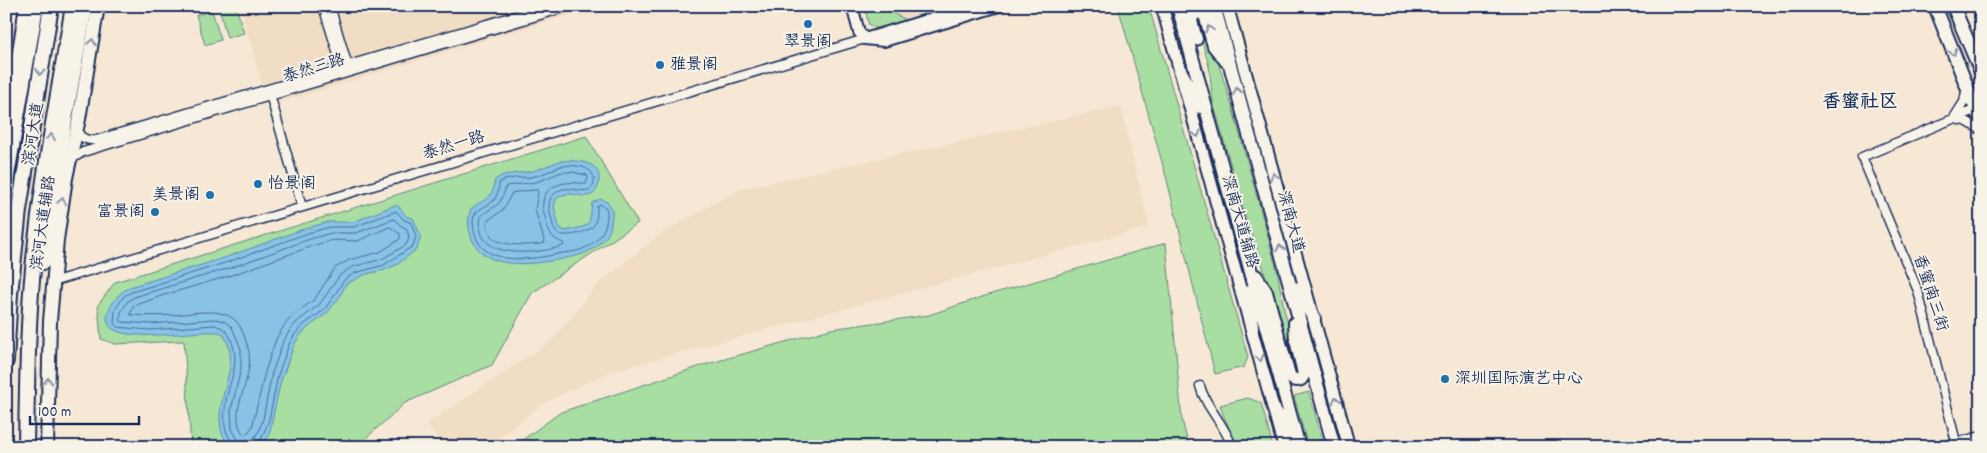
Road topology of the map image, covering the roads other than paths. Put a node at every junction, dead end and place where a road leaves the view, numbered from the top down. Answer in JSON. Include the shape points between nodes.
{"nodes":[{"id":1,"x":26,"y":6,"type":"edge"},
{"id":2,"x":36,"y":6,"type":"edge"},
{"id":3,"x":51,"y":6,"type":"edge"},
{"id":4,"x":73,"y":6,"type":"edge"},
{"id":5,"x":85,"y":6,"type":"edge"},
{"id":6,"x":98,"y":6,"type":"edge"},
{"id":7,"x":323,"y":6,"type":"edge"},
{"id":8,"x":330,"y":6,"type":"edge"},
{"id":9,"x":548,"y":6,"type":"edge"},
{"id":10,"x":570,"y":6,"type":"edge"},
{"id":11,"x":852,"y":6,"type":"edge"},
{"id":12,"x":859,"y":6,"type":"edge"},
{"id":13,"x":972,"y":6,"type":"edge"},
{"id":14,"x":999,"y":6,"type":"edge"},
{"id":15,"x":1162,"y":6,"type":"edge"},
{"id":16,"x":1178,"y":6,"type":"edge"},
{"id":17,"x":1214,"y":6,"type":"edge"},
{"id":18,"x":1226,"y":6,"type":"edge"},
{"id":19,"x":1935,"y":6,"type":"edge"},
{"id":20,"x":1953,"y":6,"type":"edge"},
{"id":21,"x":865,"y":39,"type":"junction"},
{"id":22,"x":21,"y":42,"type":"junction"},
{"id":23,"x":346,"y":70,"type":"junction"},
{"id":24,"x":1180,"y":70,"type":"junction"},
{"id":25,"x":1232,"y":71,"type":"junction"},
{"id":26,"x":6,"y":72,"type":"edge"},
{"id":27,"x":1981,"y":72,"type":"edge"},
{"id":28,"x":1966,"y":86,"type":"junction"},
{"id":29,"x":1201,"y":90,"type":"junction"},
{"id":30,"x":269,"y":93,"type":"junction"},
{"id":31,"x":1978,"y":108,"type":"edge"},
{"id":32,"x":1952,"y":119,"type":"junction"},
{"id":33,"x":1981,"y":122,"type":"edge"},
{"id":34,"x":1210,"y":124,"type":"junction"},
{"id":35,"x":77,"y":128,"type":"junction"},
{"id":36,"x":1981,"y":130,"type":"edge"},
{"id":37,"x":6,"y":136,"type":"edge"},
{"id":38,"x":69,"y":163,"type":"junction"},
{"id":39,"x":6,"y":181,"type":"edge"},
{"id":40,"x":302,"y":207,"type":"junction"},
{"id":41,"x":46,"y":244,"type":"junction"},
{"id":42,"x":1249,"y":266,"type":"junction"},
{"id":43,"x":1288,"y":277,"type":"junction"},
{"id":44,"x":52,"y":282,"type":"junction"},
{"id":45,"x":1294,"y":298,"type":"junction"},
{"id":46,"x":1314,"y":318,"type":"junction"},
{"id":47,"x":50,"y":321,"type":"junction"},
{"id":48,"x":1252,"y":329,"type":"junction"},
{"id":49,"x":29,"y":339,"type":"junction"},
{"id":50,"x":6,"y":361,"type":"edge"},
{"id":51,"x":1200,"y":386,"type":"dead end"},
{"id":52,"x":1274,"y":409,"type":"junction"},
{"id":53,"x":1981,"y":436,"type":"edge"},
{"id":54,"x":1956,"y":442,"type":"junction"},
{"id":55,"x":1298,"y":446,"type":"edge"},
{"id":56,"x":26,"y":447,"type":"edge"},
{"id":57,"x":47,"y":447,"type":"edge"},
{"id":58,"x":1232,"y":447,"type":"edge"},
{"id":59,"x":1284,"y":447,"type":"edge"},
{"id":60,"x":1334,"y":447,"type":"edge"},
{"id":61,"x":1349,"y":447,"type":"edge"},
{"id":62,"x":1940,"y":447,"type":"edge"}],
"edges":[{"from":1,"to":22,"type":"main road"},
{"from":2,"to":39,"type":"highway"},
{"from":3,"to":50,"type":"highway","name":"滨河大道","one_way":true,"via":[[19,210]]},
{"from":49,"to":4,"type":"highway","name":"滨河大道","one_way":true,"via":[[40,207]]},
{"from":5,"to":41,"type":"highway"},
{"from":35,"to":6,"type":"main road","name":"滨河大道辅路","one_way":true},
{"from":7,"to":23,"type":"street"},
{"from":8,"to":23,"type":"street"},
{"from":9,"to":23,"type":"street","name":"泰然三路"},
{"from":10,"to":23,"type":"street","name":"泰然三路"},
{"from":11,"to":21,"type":"street","via":[[859,32]]},
{"from":12,"to":21,"type":"street"},
{"from":13,"to":21,"type":"street","name":"泰然一路"},
{"from":14,"to":21,"type":"street","name":"泰然一路","via":[[884,41]]},
{"from":15,"to":24,"type":"main road","name":"深南大道辅路"},
{"from":16,"to":29,"type":"main road"},
{"from":17,"to":25,"type":"main road","name":"深南大道"},
{"from":46,"to":18,"type":"main road","one_way":true},
{"from":19,"to":28,"type":"main road","one_way":true},
{"from":20,"to":27,"type":"main road"},
{"from":21,"to":40,"type":"street","name":"泰然一路"},
{"from":22,"to":26,"type":"main road"},
{"from":22,"to":37,"type":"main road"},
{"from":23,"to":30,"type":"street","name":"泰然三路"},
{"from":24,"to":34,"type":"main road"},
{"from":24,"to":48,"type":"main road","name":"深南大道辅路","one_way":true},
{"from":25,"to":29,"type":"main road","one_way":true,"via":[[1214,46],[1205,15],[1195,13],[1191,21],[1200,56]]},
{"from":43,"to":25,"type":"main road","name":"深南大道","one_way":true},
{"from":28,"to":31,"type":"main road"},
{"from":28,"to":32,"type":"street","via":[[1964,102]]},
{"from":29,"to":34,"type":"main road"},
{"from":30,"to":35,"type":"street","name":"泰然三路","via":[[96,140],[83,138]]},
{"from":30,"to":38,"type":"street","name":"泰然三路","via":[[82,152]]},
{"from":30,"to":40,"type":"street"},
{"from":31,"to":32,"type":"street"},
{"from":31,"to":33,"type":"main road"},
{"from":32,"to":36,"type":"street"},
{"from":32,"to":54,"type":"street","name":"香蜜南三街","via":[[1862,157],[1918,292]]},
{"from":34,"to":42,"type":"main road"},
{"from":35,"to":38,"type":"main road","name":"滨河大道辅路"},
{"from":44,"to":38,"type":"main road","name":"滨河大道辅路","one_way":true},
{"from":40,"to":44,"type":"street","name":"泰然一路"},
{"from":41,"to":47,"type":"main road","via":[[46,300]]},
{"from":41,"to":49,"type":"highway"},
{"from":42,"to":45,"type":"main road","via":[[1266,292],[1289,375],[1297,380],[1304,372],[1296,340]]},
{"from":42,"to":48,"type":"main road"},
{"from":42,"to":55,"type":"main road"},
{"from":43,"to":45,"type":"main road","name":"深南大道"},
{"from":43,"to":46,"type":"main road"},
{"from":44,"to":47,"type":"main road","name":"滨河大道辅路"},
{"from":45,"to":60,"type":"main road","name":"深南大道"},
{"from":61,"to":46,"type":"main road","one_way":true},
{"from":57,"to":47,"type":"main road","name":"滨河大道辅路","one_way":true},
{"from":48,"to":52,"type":"main road","name":"深南大道辅路","one_way":true},
{"from":49,"to":56,"type":"highway","name":"滨河大道"},
{"from":51,"to":58,"type":"street"},
{"from":52,"to":55,"type":"main road"},
{"from":52,"to":59,"type":"main road","name":"深南大道辅路"},
{"from":53,"to":54,"type":"street"},
{"from":54,"to":62,"type":"street"}]}
